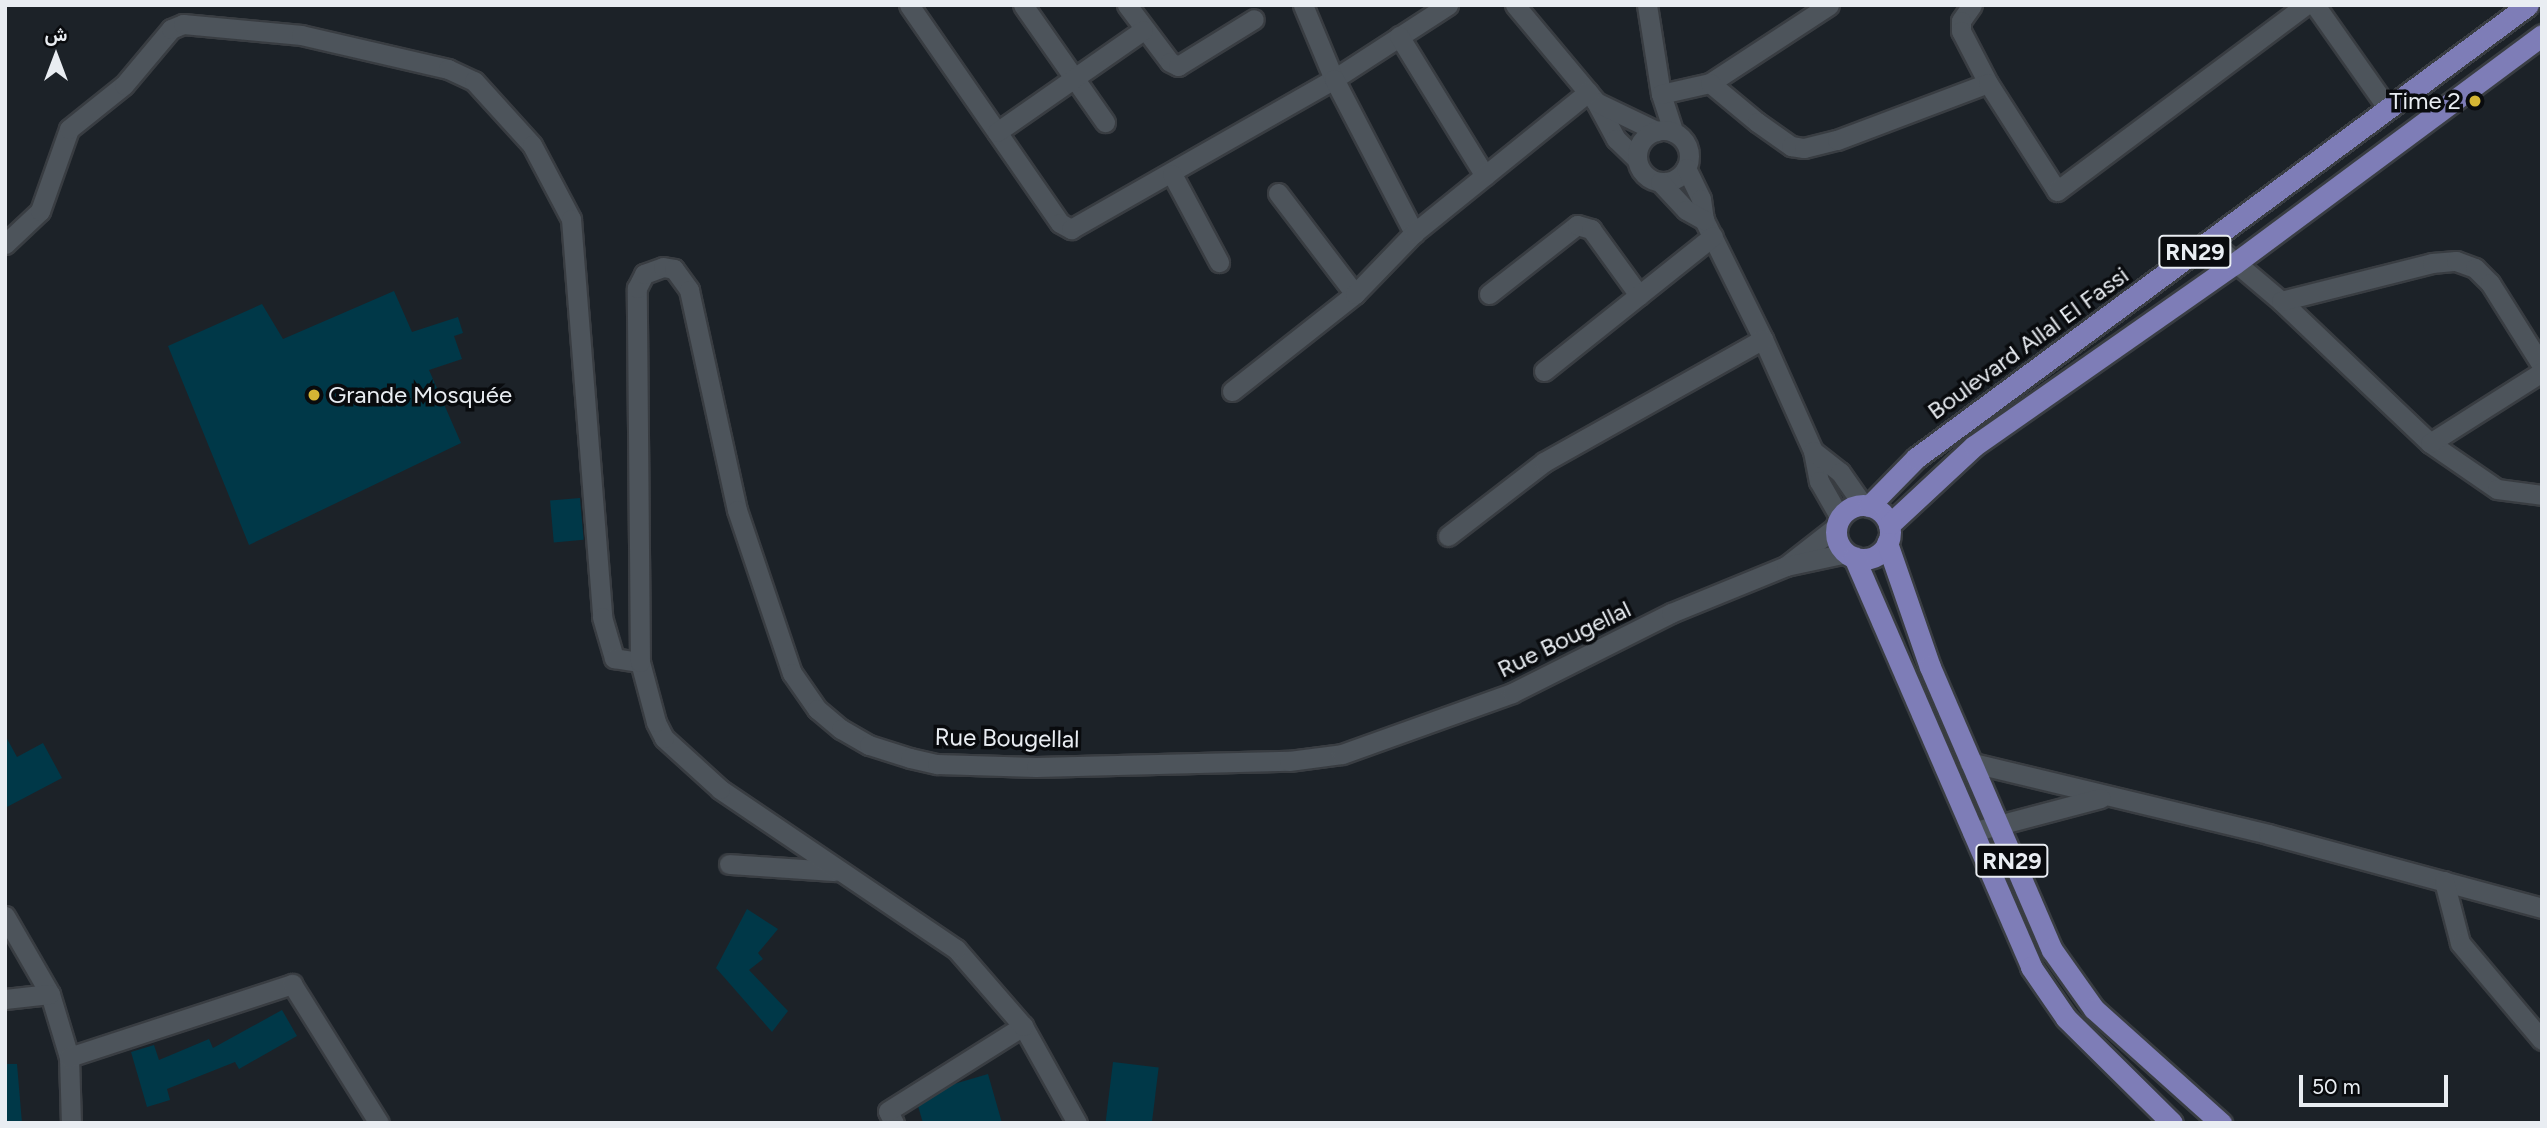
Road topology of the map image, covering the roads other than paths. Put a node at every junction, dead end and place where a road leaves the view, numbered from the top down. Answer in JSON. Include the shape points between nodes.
{"nodes":[{"id":1,"x":909,"y":5,"type":"edge"},
{"id":2,"x":1023,"y":5,"type":"edge"},
{"id":3,"x":1127,"y":5,"type":"edge"},
{"id":4,"x":1304,"y":5,"type":"edge"},
{"id":5,"x":1448,"y":5,"type":"edge"},
{"id":6,"x":1515,"y":5,"type":"edge"},
{"id":7,"x":1647,"y":5,"type":"edge"},
{"id":8,"x":1829,"y":5,"type":"edge"},
{"id":9,"x":1972,"y":5,"type":"edge"},
{"id":10,"x":2306,"y":5,"type":"edge"},
{"id":11,"x":2315,"y":5,"type":"edge"},
{"id":12,"x":2528,"y":5,"type":"edge"},
{"id":13,"x":1254,"y":19,"type":"dead end"},
{"id":14,"x":1143,"y":30,"type":"junction"},
{"id":15,"x":2542,"y":35,"type":"edge"},
{"id":16,"x":1399,"y":36,"type":"junction"},
{"id":17,"x":1073,"y":77,"type":"junction"},
{"id":18,"x":1334,"y":79,"type":"junction"},
{"id":19,"x":1710,"y":83,"type":"junction"},
{"id":20,"x":1988,"y":83,"type":"junction"},
{"id":21,"x":1661,"y":94,"type":"junction"},
{"id":22,"x":1592,"y":97,"type":"junction"},
{"id":23,"x":2387,"y":107,"type":"junction"},
{"id":24,"x":1105,"y":122,"type":"dead end"},
{"id":25,"x":997,"y":132,"type":"junction"},
{"id":26,"x":1664,"y":132,"type":"junction"},
{"id":27,"x":1637,"y":159,"type":"junction"},
{"id":28,"x":1686,"y":168,"type":"junction"},
{"id":29,"x":1171,"y":174,"type":"junction"},
{"id":30,"x":1485,"y":176,"type":"junction"},
{"id":31,"x":1660,"y":182,"type":"junction"},
{"id":32,"x":1278,"y":193,"type":"dead end"},
{"id":33,"x":1708,"y":228,"type":"junction"},
{"id":34,"x":1414,"y":233,"type":"junction"},
{"id":35,"x":2210,"y":242,"type":"junction"},
{"id":36,"x":5,"y":244,"type":"edge"},
{"id":37,"x":1219,"y":262,"type":"dead end"},
{"id":38,"x":2234,"y":264,"type":"junction"},
{"id":39,"x":1355,"y":294,"type":"junction"},
{"id":40,"x":1489,"y":295,"type":"dead end"},
{"id":41,"x":1639,"y":295,"type":"junction"},
{"id":42,"x":2281,"y":301,"type":"junction"},
{"id":43,"x":1763,"y":338,"type":"junction"},
{"id":44,"x":2542,"y":366,"type":"edge"},
{"id":45,"x":1544,"y":371,"type":"dead end"},
{"id":46,"x":2542,"y":372,"type":"edge"},
{"id":47,"x":1232,"y":391,"type":"dead end"},
{"id":48,"x":2430,"y":443,"type":"junction"},
{"id":49,"x":1814,"y":451,"type":"junction"},
{"id":50,"x":2542,"y":495,"type":"edge"},
{"id":51,"x":1866,"y":506,"type":"junction"},
{"id":52,"x":1838,"y":522,"type":"junction"},
{"id":53,"x":1888,"y":534,"type":"junction"},
{"id":54,"x":1448,"y":536,"type":"dead end"},
{"id":55,"x":1850,"y":555,"type":"junction"},
{"id":56,"x":1786,"y":566,"type":"junction"},
{"id":57,"x":640,"y":662,"type":"junction"},
{"id":58,"x":1969,"y":762,"type":"junction"},
{"id":59,"x":2102,"y":797,"type":"junction"},
{"id":60,"x":1999,"y":828,"type":"junction"},
{"id":61,"x":1972,"y":832,"type":"junction"},
{"id":62,"x":729,"y":864,"type":"dead end"},
{"id":63,"x":836,"y":871,"type":"junction"},
{"id":64,"x":2444,"y":881,"type":"junction"},
{"id":65,"x":2542,"y":908,"type":"edge"},
{"id":66,"x":5,"y":916,"type":"edge"},
{"id":67,"x":50,"y":994,"type":"junction"},
{"id":68,"x":5,"y":999,"type":"edge"},
{"id":69,"x":1023,"y":1026,"type":"junction"},
{"id":70,"x":2542,"y":1040,"type":"edge"},
{"id":71,"x":69,"y":1057,"type":"junction"},
{"id":72,"x":71,"y":1123,"type":"edge"},
{"id":73,"x":379,"y":1123,"type":"edge"},
{"id":74,"x":894,"y":1123,"type":"edge"},
{"id":75,"x":1077,"y":1123,"type":"edge"},
{"id":76,"x":2172,"y":1123,"type":"edge"},
{"id":77,"x":2221,"y":1123,"type":"edge"}],
"edges":[{"from":1,"to":25,"type":"street"},
{"from":2,"to":17,"type":"street"},
{"from":3,"to":14,"type":"street"},
{"from":4,"to":18,"type":"street"},
{"from":5,"to":16,"type":"street"},
{"from":6,"to":22,"type":"street"},
{"from":7,"to":21,"type":"street"},
{"from":8,"to":19,"type":"street"},
{"from":9,"to":20,"type":"street","via":[[1961,21],[1961,31]]},
{"from":10,"to":20,"type":"street","via":[[2057,191]]},
{"from":11,"to":23,"type":"street"},
{"from":12,"to":23,"type":"main road","name":"Boulevard Allal El Fassi","number":"RN29"},
{"from":13,"to":14,"type":"street","via":[[1178,66]]},
{"from":14,"to":17,"type":"street"},
{"from":15,"to":38,"type":"main road","number":"RN29"},
{"from":16,"to":18,"type":"street"},
{"from":16,"to":30,"type":"street"},
{"from":17,"to":24,"type":"street"},
{"from":17,"to":25,"type":"street"},
{"from":18,"to":29,"type":"street"},
{"from":18,"to":34,"type":"street"},
{"from":19,"to":20,"type":"street","via":[[1791,146],[1804,148],[1837,141]]},
{"from":19,"to":21,"type":"street"},
{"from":21,"to":26,"type":"street"},
{"from":22,"to":26,"type":"street"},
{"from":22,"to":27,"type":"street","via":[[1616,139]]},
{"from":22,"to":30,"type":"street"},
{"from":23,"to":35,"type":"main road","name":"Boulevard Allal El Fassi","number":"RN29"},
{"from":25,"to":29,"type":"street","via":[[1060,223],[1070,229]]},
{"from":26,"to":27,"type":"street","via":[[1641,141]]},
{"from":26,"to":28,"type":"street","via":[[1689,151]]},
{"from":27,"to":31,"type":"street","via":[[1644,174]]},
{"from":28,"to":31,"type":"street","via":[[1671,181]]},
{"from":28,"to":33,"type":"street"},
{"from":29,"to":37,"type":"street"},
{"from":30,"to":34,"type":"street"},
{"from":31,"to":33,"type":"street"},
{"from":32,"to":39,"type":"street"},
{"from":33,"to":41,"type":"street"},
{"from":33,"to":43,"type":"street"},
{"from":34,"to":39,"type":"street"},
{"from":35,"to":38,"type":"street"},
{"from":35,"to":51,"type":"main road","name":"Boulevard Allal El Fassi","number":"RN29","via":[[1916,458]]},
{"from":36,"to":57,"type":"street","via":[[40,211],[69,129],[124,86],[171,29],[183,24],[301,35],[448,69],[474,81],[532,145],[555,181],[571,219],[602,617],[614,658]]},
{"from":38,"to":42,"type":"street"},
{"from":38,"to":53,"type":"main road","number":"RN29","via":[[1974,446]]},
{"from":39,"to":47,"type":"street"},
{"from":40,"to":41,"type":"street","via":[[1577,225],[1591,229]]},
{"from":41,"to":45,"type":"street"},
{"from":42,"to":44,"type":"street","via":[[2456,261],[2475,268],[2490,283]]},
{"from":42,"to":48,"type":"street"},
{"from":43,"to":49,"type":"street"},
{"from":43,"to":54,"type":"street","via":[[1544,462]]},
{"from":46,"to":48,"type":"street"},
{"from":48,"to":50,"type":"street","via":[[2497,489]]},
{"from":49,"to":51,"type":"street","via":[[1840,472]]},
{"from":49,"to":52,"type":"street","via":[[1819,481]]},
{"from":51,"to":52,"type":"main road","number":"RN29"},
{"from":51,"to":53,"type":"main road","number":"RN29"},
{"from":52,"to":55,"type":"main road","number":"RN29","via":[[1840,545]]},
{"from":52,"to":56,"type":"street","name":"Rue Bougellal"},
{"from":53,"to":55,"type":"main road","number":"RN29","via":[[1874,557]]},
{"from":53,"to":58,"type":"main road","number":"RN29"},
{"from":55,"to":56,"type":"street","name":"Rue Bougellal"},
{"from":55,"to":61,"type":"main road","number":"RN29"},
{"from":56,"to":57,"type":"street","name":"Rue Bougellal","via":[[1671,613],[1499,699],[1342,754],[1289,761],[1036,767],[937,764],[910,758],[869,745],[841,729],[817,709],[792,673],[737,510],[689,290],[684,278],[663,267],[644,274],[637,288]]},
{"from":57,"to":63,"type":"street","name":"Rue Bougellal","via":[[650,708],[664,738],[720,789]]},
{"from":58,"to":59,"type":"street"},
{"from":58,"to":60,"type":"main road","number":"RN29"},
{"from":59,"to":60,"type":"street"},
{"from":59,"to":64,"type":"street","via":[[2268,834]]},
{"from":60,"to":61,"type":"street"},
{"from":60,"to":77,"type":"main road","number":"RN29","via":[[2032,908],[2076,988],[2132,1045]]},
{"from":61,"to":76,"type":"main road","number":"RN29","via":[[2031,967],[2052,1000]]},
{"from":62,"to":63,"type":"street"},
{"from":63,"to":69,"type":"street","name":"Rue Bougellal","via":[[956,949]]},
{"from":64,"to":65,"type":"street"},
{"from":64,"to":70,"type":"street","via":[[2460,943]]},
{"from":66,"to":67,"type":"street"},
{"from":67,"to":68,"type":"street"},
{"from":67,"to":71,"type":"street"},
{"from":69,"to":74,"type":"street","via":[[888,1111]]},
{"from":69,"to":75,"type":"street","name":"Rue Bougellal"},
{"from":71,"to":72,"type":"street"},
{"from":71,"to":73,"type":"street","via":[[292,984]]}]}
